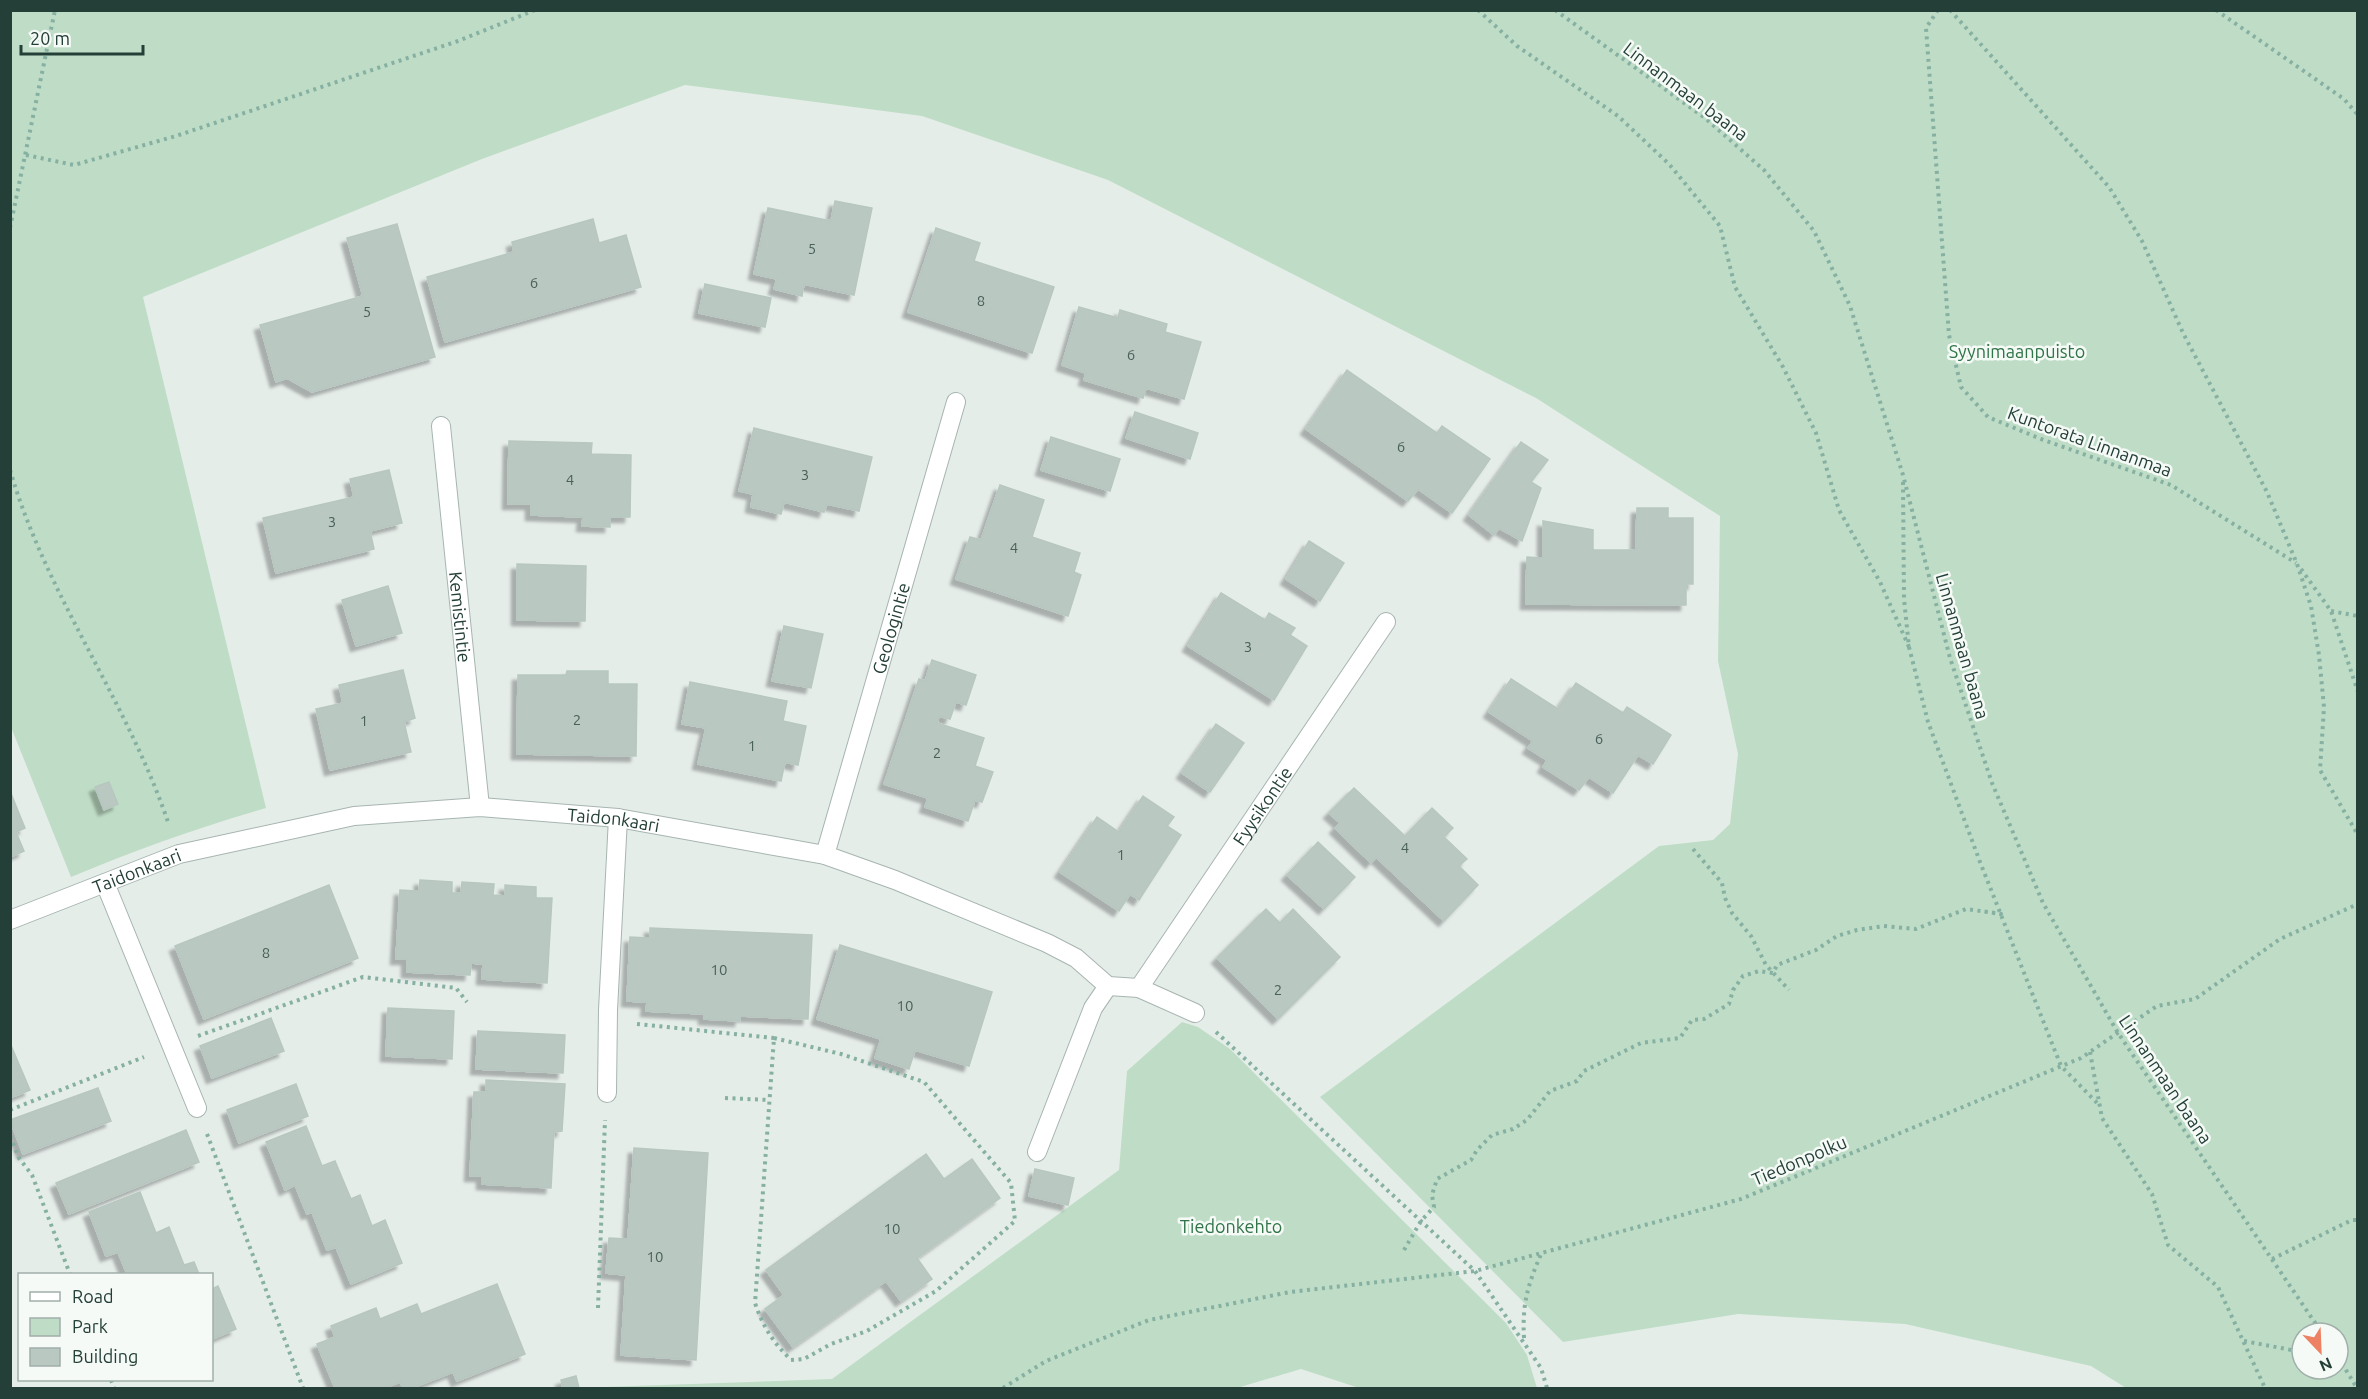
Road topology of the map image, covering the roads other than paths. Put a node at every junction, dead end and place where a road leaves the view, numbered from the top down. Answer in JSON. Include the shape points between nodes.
{"nodes":[{"id":1,"x":956,"y":402,"type":"dead end"},
{"id":2,"x":441,"y":426,"type":"dead end"},
{"id":3,"x":1386,"y":622,"type":"dead end"},
{"id":4,"x":480,"y":807,"type":"junction"},
{"id":5,"x":618,"y":818,"type":"junction"},
{"id":6,"x":825,"y":855,"type":"junction"},
{"id":7,"x":105,"y":883,"type":"junction"},
{"id":8,"x":10,"y":920,"type":"edge"},
{"id":9,"x":1107,"y":986,"type":"junction"},
{"id":10,"x":1139,"y":987,"type":"junction"},
{"id":11,"x":1195,"y":1013,"type":"road end"},
{"id":12,"x":607,"y":1093,"type":"road end"},
{"id":13,"x":197,"y":1108,"type":"road end"},
{"id":14,"x":1037,"y":1152,"type":"dead end"}],
"edges":[{"from":1,"to":6,"type":"street","name":"Geologintie"},
{"from":2,"to":4,"type":"street","name":"Kemistintie"},
{"from":3,"to":10,"type":"street","name":"Fyysikontie"},
{"from":4,"to":5,"type":"street","name":"Taidonkaari"},
{"from":4,"to":7,"type":"street","name":"Taidonkaari","via":[[354,816],[179,854]]},
{"from":5,"to":6,"type":"street","name":"Taidonkaari"},
{"from":5,"to":12,"type":"street"},
{"from":6,"to":9,"type":"street","name":"Taidonkaari","via":[[1042,941],[1076,958]]},
{"from":7,"to":8,"type":"street","name":"Taidonkaari"},
{"from":7,"to":13,"type":"street"},
{"from":9,"to":10,"type":"street"},
{"from":9,"to":14,"type":"street","via":[[1093,1008]]},
{"from":10,"to":11,"type":"street"}]}
